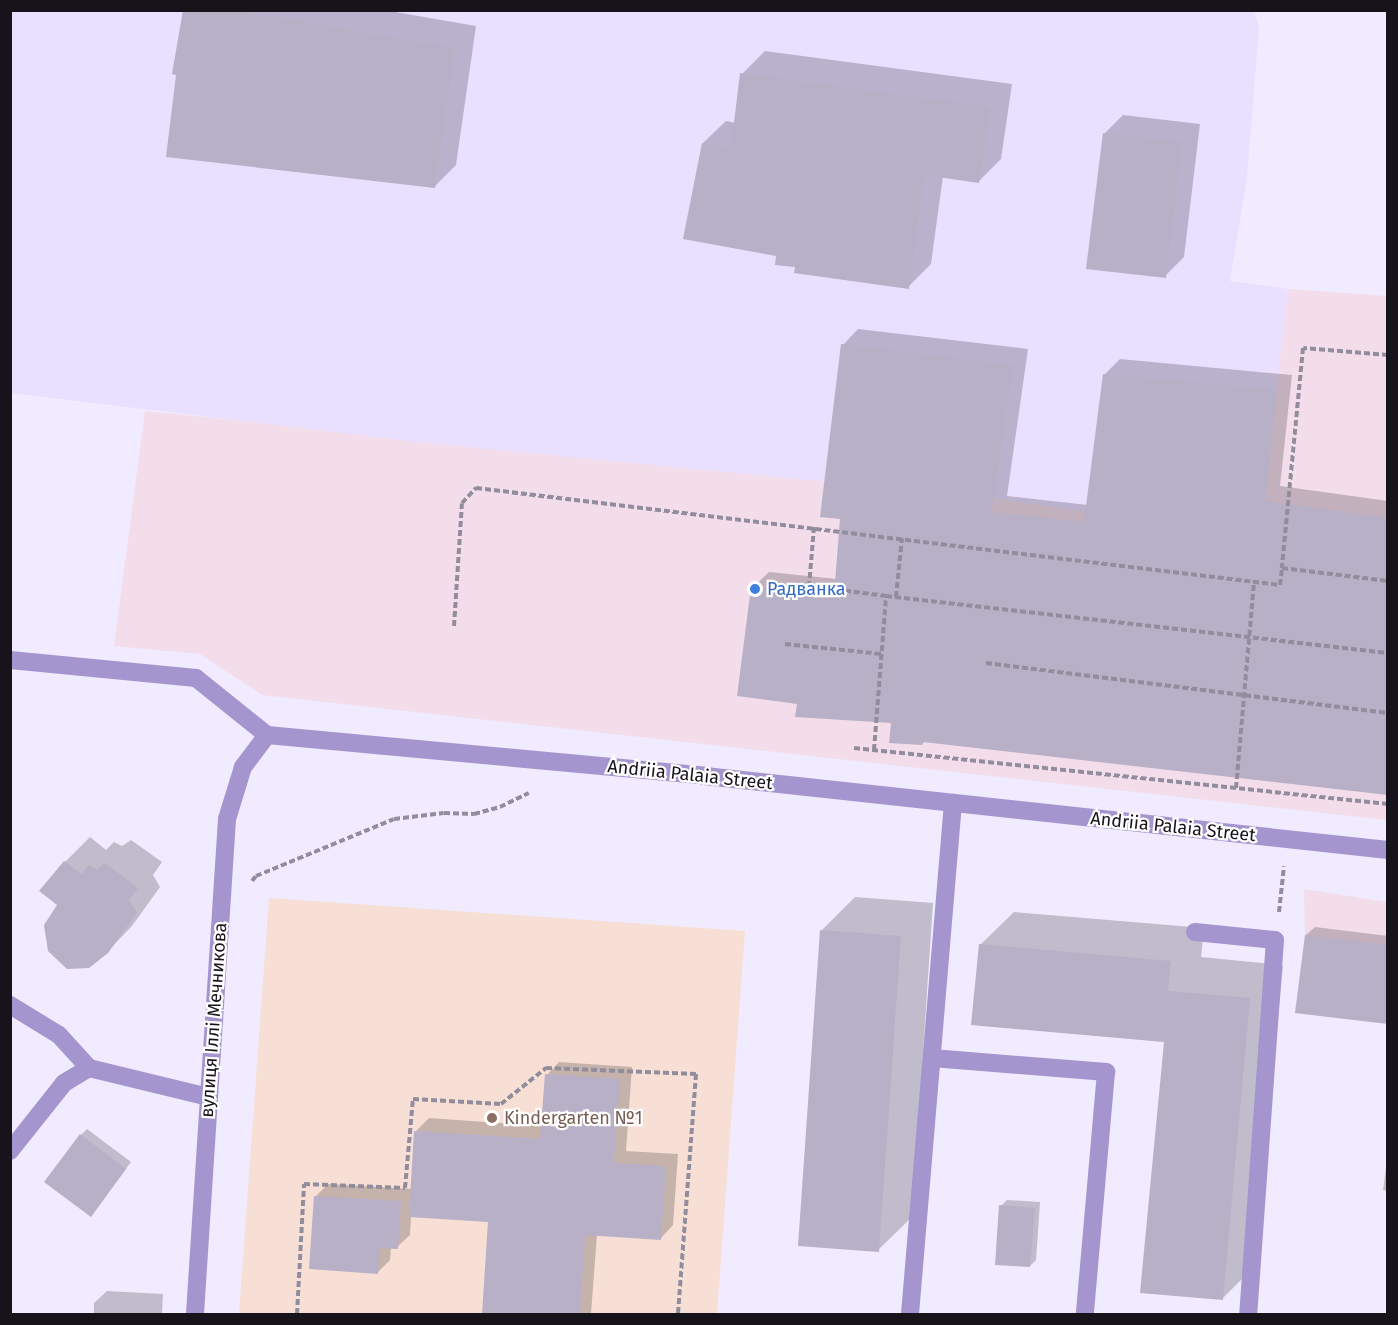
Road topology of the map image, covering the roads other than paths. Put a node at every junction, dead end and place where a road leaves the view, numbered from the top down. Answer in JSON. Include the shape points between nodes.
{"nodes":[{"id":1,"x":10,"y":660,"type":"edge"},
{"id":2,"x":267,"y":735,"type":"junction"},
{"id":3,"x":954,"y":803,"type":"junction"},
{"id":4,"x":1388,"y":850,"type":"edge"},
{"id":5,"x":1195,"y":932,"type":"dead end"},
{"id":6,"x":10,"y":1005,"type":"edge"},
{"id":7,"x":932,"y":1058,"type":"junction"},
{"id":8,"x":89,"y":1068,"type":"junction"},
{"id":9,"x":209,"y":1097,"type":"junction"},
{"id":10,"x":10,"y":1151,"type":"edge"},
{"id":11,"x":195,"y":1314,"type":"edge"},
{"id":12,"x":910,"y":1314,"type":"edge"},
{"id":13,"x":1086,"y":1314,"type":"edge"},
{"id":14,"x":1248,"y":1314,"type":"edge"}],
"edges":[{"from":1,"to":2,"type":"street","via":[[196,678]]},
{"from":2,"to":3,"type":"street","name":"Andriia Palaia Street"},
{"from":2,"to":9,"type":"street","name":"вулиця Іллі Мечникова","via":[[243,767],[227,819]]},
{"from":3,"to":4,"type":"street","name":"Andriia Palaia Street"},
{"from":3,"to":7,"type":"street"},
{"from":5,"to":14,"type":"street","via":[[1275,940]]},
{"from":6,"to":8,"type":"street","via":[[59,1035]]},
{"from":7,"to":12,"type":"street"},
{"from":7,"to":13,"type":"street","via":[[1107,1072]]},
{"from":8,"to":9,"type":"street"},
{"from":8,"to":10,"type":"street","via":[[64,1083]]},
{"from":9,"to":11,"type":"street","name":"вулиця Іллі Мечникова"}]}
